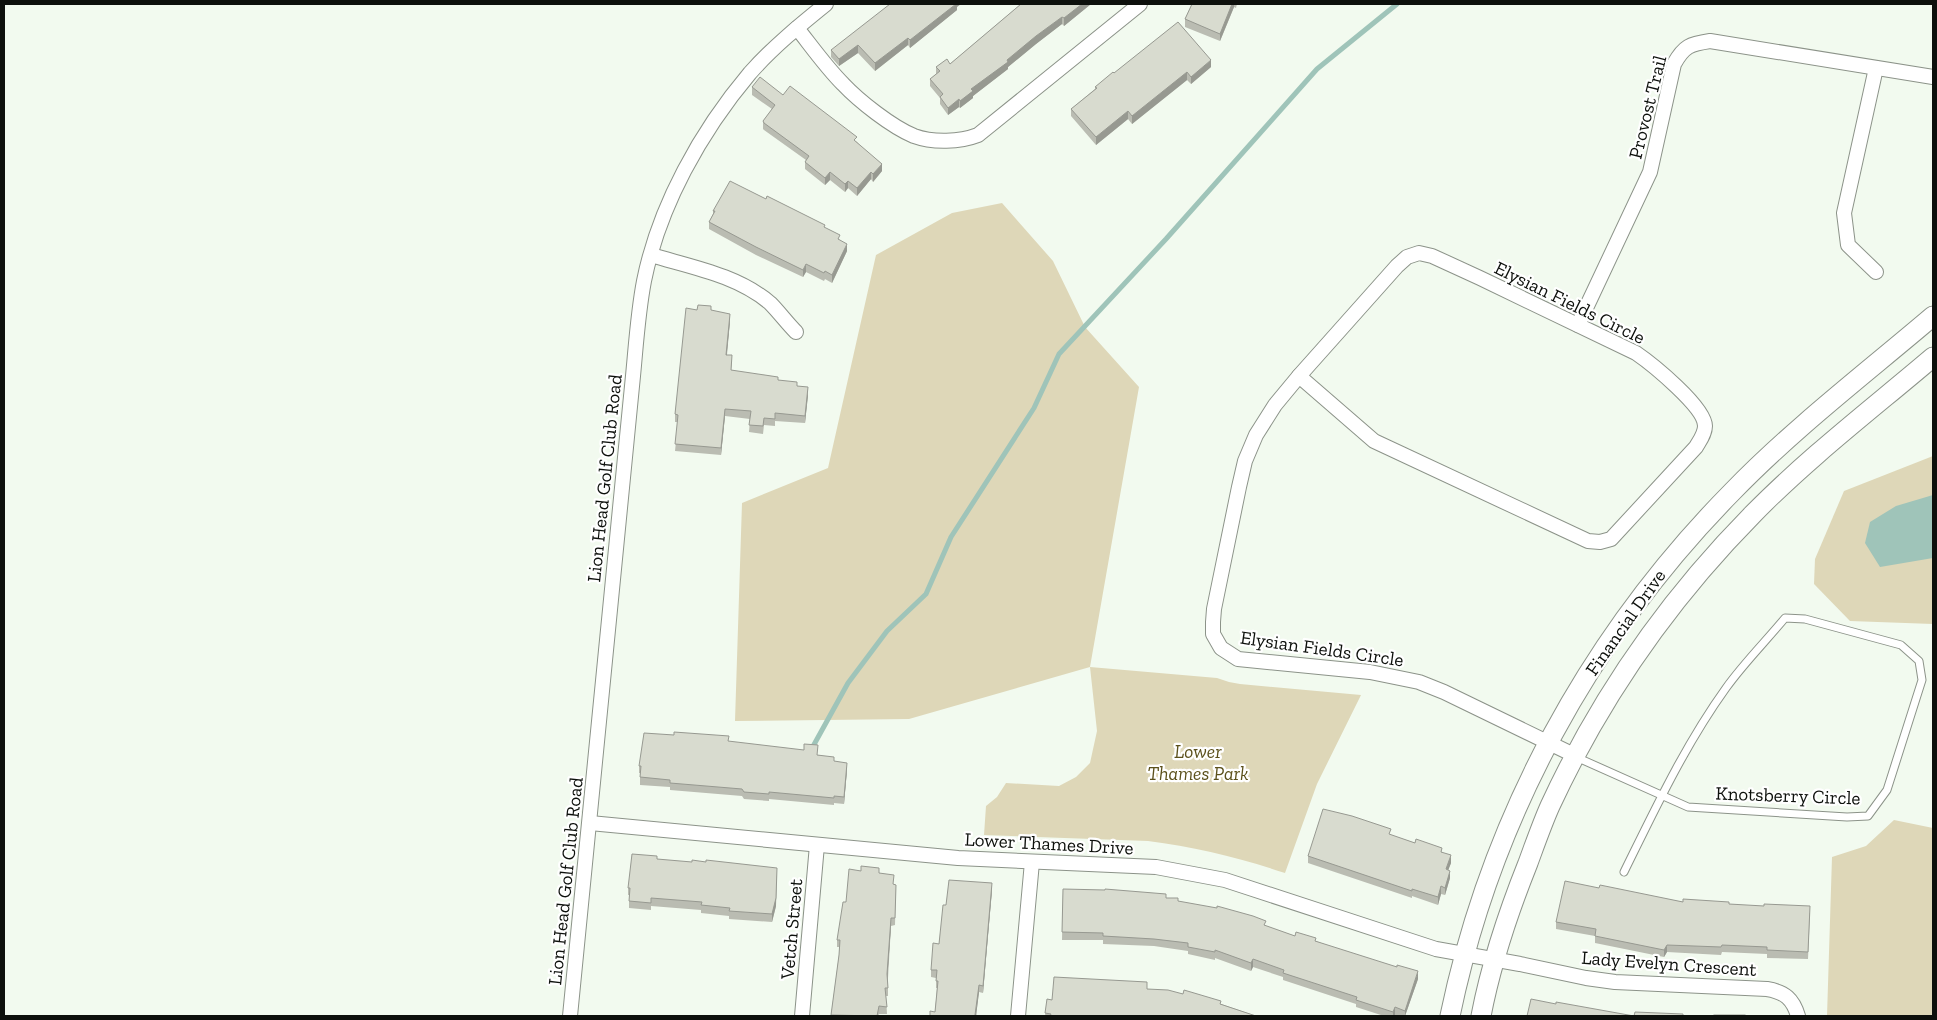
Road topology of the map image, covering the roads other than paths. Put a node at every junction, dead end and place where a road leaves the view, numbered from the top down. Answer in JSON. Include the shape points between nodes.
{"nodes":[{"id":1,"x":826,"y":4,"type":"edge"},
{"id":2,"x":1140,"y":4,"type":"edge"},
{"id":3,"x":797,"y":28,"type":"junction"},
{"id":4,"x":1876,"y":68,"type":"junction"},
{"id":5,"x":1933,"y":77,"type":"edge"},
{"id":6,"x":651,"y":255,"type":"junction"},
{"id":7,"x":1876,"y":272,"type":"dead end"},
{"id":8,"x":1933,"y":316,"type":"edge"},
{"id":9,"x":1578,"y":324,"type":"junction"},
{"id":10,"x":796,"y":332,"type":"dead end"},
{"id":11,"x":1933,"y":357,"type":"edge"},
{"id":12,"x":1299,"y":376,"type":"junction"},
{"id":13,"x":1547,"y":743,"type":"junction"},
{"id":14,"x":1576,"y":756,"type":"junction"},
{"id":15,"x":1661,"y":796,"type":"junction"},
{"id":16,"x":590,"y":824,"type":"junction"},
{"id":17,"x":817,"y":845,"type":"junction"},
{"id":18,"x":1032,"y":862,"type":"junction"},
{"id":19,"x":1624,"y":872,"type":"dead end"},
{"id":20,"x":1464,"y":954,"type":"junction"},
{"id":21,"x":1494,"y":960,"type":"junction"},
{"id":22,"x":570,"y":1016,"type":"edge"},
{"id":23,"x":802,"y":1016,"type":"edge"},
{"id":24,"x":1018,"y":1016,"type":"edge"},
{"id":25,"x":1450,"y":1016,"type":"edge"},
{"id":26,"x":1481,"y":1016,"type":"edge"},
{"id":27,"x":1798,"y":1016,"type":"edge"}],
"edges":[{"from":1,"to":3,"type":"street","name":"Lion Head Golf Club Road"},
{"from":2,"to":3,"type":"street","via":[[978,134],[966,140],[915,136],[886,119],[844,86]]},
{"from":3,"to":6,"type":"street","name":"Lion Head Golf Club Road","via":[[751,72],[706,133],[681,177]]},
{"from":4,"to":5,"type":"street","name":"Provost Trail"},
{"from":4,"to":7,"type":"street","via":[[1844,213],[1848,245]]},
{"from":4,"to":9,"type":"street","name":"Provost Trail","via":[[1710,40],[1692,43],[1681,52],[1674,64],[1650,172]]},
{"from":6,"to":10,"type":"street","via":[[729,279],[752,290]]},
{"from":6,"to":16,"type":"street","name":"Lion Head Golf Club Road","via":[[644,282],[633,376]]},
{"from":8,"to":13,"type":"street","name":"Financial Drive","via":[[1764,461],[1702,523],[1622,622]]},
{"from":9,"to":12,"type":"street","name":"Elysian Fields Circle","via":[[1432,256],[1419,253],[1407,257],[1397,266]]},
{"from":9,"to":12,"type":"street","name":"Elysian Fields Circle","via":[[1648,362],[1694,404],[1705,424],[1704,436],[1696,447],[1611,539],[1600,542],[1588,541],[1374,441]]},
{"from":11,"to":14,"type":"street","name":"Financial Drive","via":[[1812,459],[1725,544],[1644,645]]},
{"from":12,"to":13,"type":"street","name":"Elysian Fields Circle","via":[[1270,412],[1245,462],[1214,609],[1213,634],[1221,648],[1238,659],[1370,672],[1418,682]]},
{"from":13,"to":14,"type":"street","name":"Elysian Fields Circle"},
{"from":13,"to":20,"type":"street","name":"Financial Drive","via":[[1502,841]]},
{"from":14,"to":15,"type":"lane","name":"Knotsberry Circle"},
{"from":14,"to":21,"type":"street","name":"Financial Drive","via":[[1550,806],[1513,899]]},
{"from":15,"to":15,"type":"lane","name":"Knotsberry Circle","via":[[1688,807],[1868,816],[1887,790],[1922,680],[1919,661],[1901,645],[1805,619],[1785,618],[1726,687]]},
{"from":15,"to":19,"type":"lane","name":"Knotsberry Circle"},
{"from":16,"to":17,"type":"street","name":"Lower Thames Drive"},
{"from":16,"to":22,"type":"street","name":"Lion Head Golf Club Road"},
{"from":17,"to":18,"type":"street","name":"Lower Thames Drive"},
{"from":17,"to":23,"type":"street","name":"Vetch Street"},
{"from":18,"to":20,"type":"street","name":"Lower Thames Drive","via":[[1122,864],[1189,872],[1225,880],[1436,950]]},
{"from":18,"to":24,"type":"street"},
{"from":20,"to":21,"type":"street","name":"Lower Thames Drive"},
{"from":20,"to":25,"type":"street","name":"Financial Drive"},
{"from":21,"to":26,"type":"street","name":"Financial Drive"},
{"from":21,"to":27,"type":"street","name":"Lady Evelyn Crescent","via":[[1614,982],[1767,989],[1780,992],[1790,1000]]}]}
